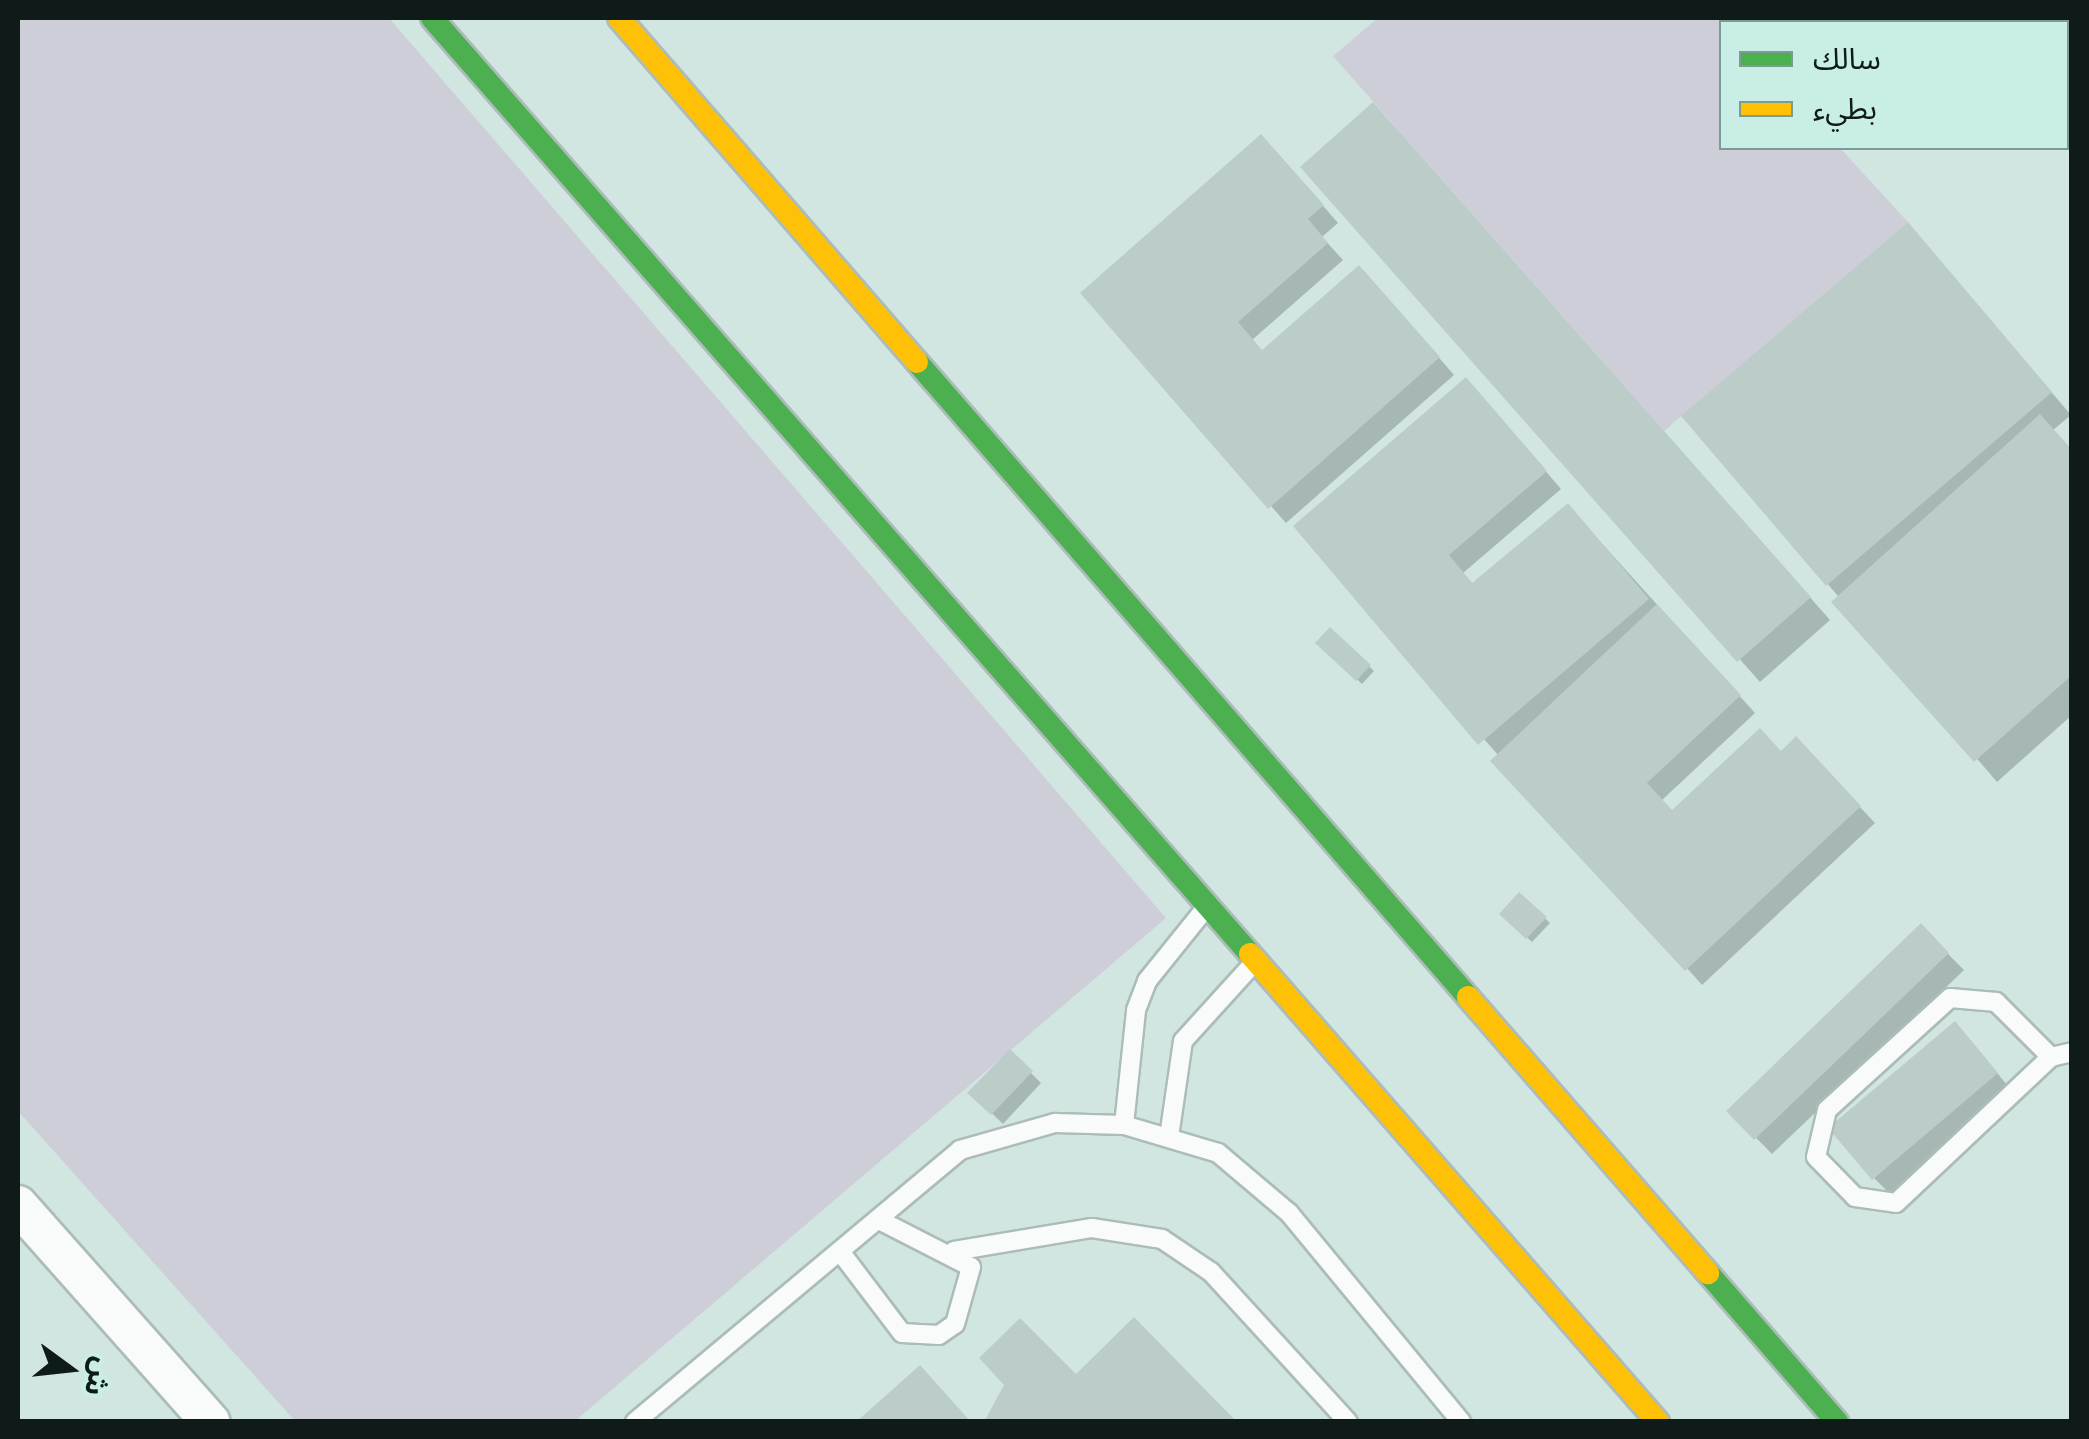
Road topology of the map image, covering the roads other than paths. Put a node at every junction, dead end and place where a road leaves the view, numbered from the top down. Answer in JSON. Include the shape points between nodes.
{"nodes":[{"id":1,"x":432,"y":18,"type":"edge"},
{"id":2,"x":619,"y":18,"type":"edge"},
{"id":3,"x":1207,"y":906,"type":"junction"},
{"id":4,"x":1256,"y":961,"type":"junction"},
{"id":5,"x":2072,"y":1052,"type":"edge"},
{"id":6,"x":2050,"y":1057,"type":"junction"},
{"id":7,"x":1124,"y":1125,"type":"junction"},
{"id":8,"x":1168,"y":1137,"type":"junction"},
{"id":9,"x":18,"y":1205,"type":"edge"},
{"id":10,"x":881,"y":1220,"type":"junction"},
{"id":11,"x":954,"y":1251,"type":"junction"},
{"id":12,"x":842,"y":1254,"type":"junction"},
{"id":13,"x":211,"y":1422,"type":"edge"},
{"id":14,"x":635,"y":1422,"type":"edge"},
{"id":15,"x":1348,"y":1422,"type":"edge"},
{"id":16,"x":1461,"y":1422,"type":"edge"},
{"id":17,"x":1658,"y":1422,"type":"edge"},
{"id":18,"x":1837,"y":1422,"type":"edge"}],
"edges":[{"from":1,"to":3,"type":"street"},
{"from":2,"to":18,"type":"street"},
{"from":3,"to":4,"type":"street"},
{"from":3,"to":7,"type":"lane","via":[[1147,980],[1136,1010]]},
{"from":4,"to":8,"type":"lane","via":[[1183,1041]]},
{"from":4,"to":17,"type":"street"},
{"from":5,"to":6,"type":"lane"},
{"from":6,"to":6,"type":"lane","via":[[1896,1203],[1854,1196],[1816,1157],[1827,1110],[1950,998],[1996,1002]]},
{"from":7,"to":8,"type":"lane"},
{"from":7,"to":10,"type":"lane","via":[[1055,1123],[960,1150]]},
{"from":8,"to":16,"type":"lane","via":[[1218,1153],[1289,1213]]},
{"from":9,"to":13,"type":"street"},
{"from":10,"to":11,"type":"lane"},
{"from":10,"to":12,"type":"lane"},
{"from":11,"to":12,"type":"lane","via":[[971,1268],[970,1295],[955,1324],[921,1337],[885,1321]]},
{"from":11,"to":15,"type":"lane","via":[[1092,1228],[1162,1240],[1211,1272]]},
{"from":12,"to":14,"type":"lane"}]}
